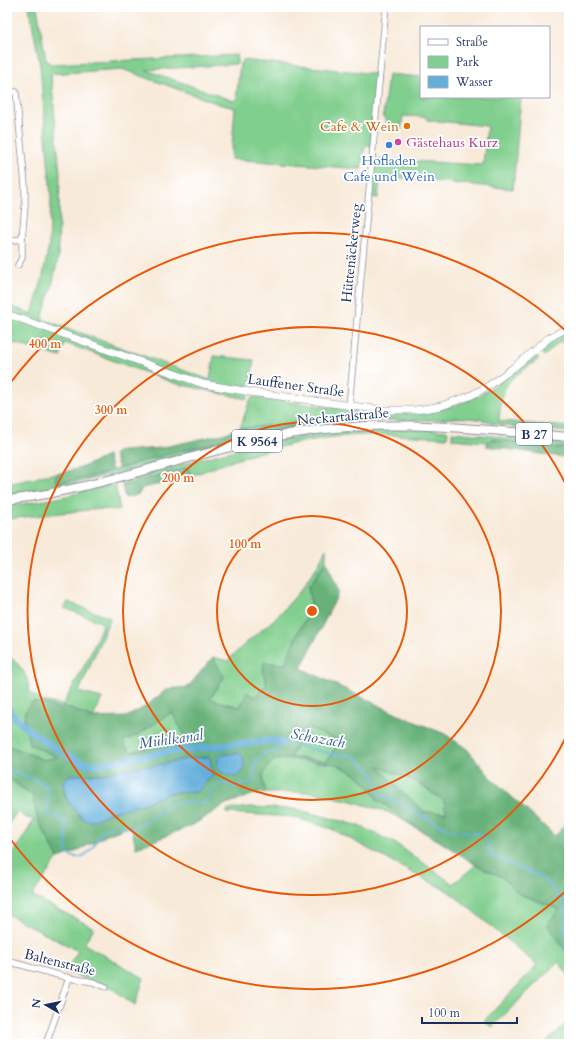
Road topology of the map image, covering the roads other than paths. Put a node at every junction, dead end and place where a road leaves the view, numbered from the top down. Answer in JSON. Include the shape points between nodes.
{"nodes":[{"id":1,"x":386,"y":7,"type":"edge"},
{"id":2,"x":7,"y":91,"type":"edge"},
{"id":3,"x":22,"y":239,"type":"junction"},
{"id":4,"x":7,"y":241,"type":"edge"},
{"id":5,"x":18,"y":265,"type":"dead end"},
{"id":6,"x":7,"y":314,"type":"edge"},
{"id":7,"x":569,"y":327,"type":"edge"},
{"id":8,"x":349,"y":406,"type":"junction"},
{"id":9,"x":498,"y":431,"type":"joint"},
{"id":10,"x":569,"y":438,"type":"edge"},
{"id":11,"x":7,"y":500,"type":"edge"},
{"id":12,"x":7,"y":962,"type":"edge"},
{"id":13,"x":69,"y":978,"type":"junction"},
{"id":14,"x":106,"y":987,"type":"dead end"},
{"id":15,"x":46,"y":1044,"type":"edge"}],
"edges":[{"from":1,"to":8,"type":"street","name":"Hüttenäckerweg"},
{"from":2,"to":3,"type":"street","via":[[16,92],[25,186]]},
{"from":3,"to":4,"type":"street"},
{"from":3,"to":5,"type":"street","via":[[22,258]]},
{"from":6,"to":8,"type":"street","name":"Lauffener Straße","via":[[203,384]]},
{"from":7,"to":8,"type":"street","name":"Lauffener Straße","via":[[549,338],[490,386],[470,396],[441,406],[415,410]]},
{"from":9,"to":10,"type":"main road","name":"Neckartalstraße","number":"B 27"},
{"from":9,"to":11,"type":"main road","name":"Neckartalstraße","number":"K 9564","via":[[396,425],[324,429],[267,438],[77,487]]},
{"from":12,"to":13,"type":"street","name":"Baltenstraße"},
{"from":13,"to":14,"type":"street","name":"Baltenstraße"},
{"from":13,"to":15,"type":"street"}]}
